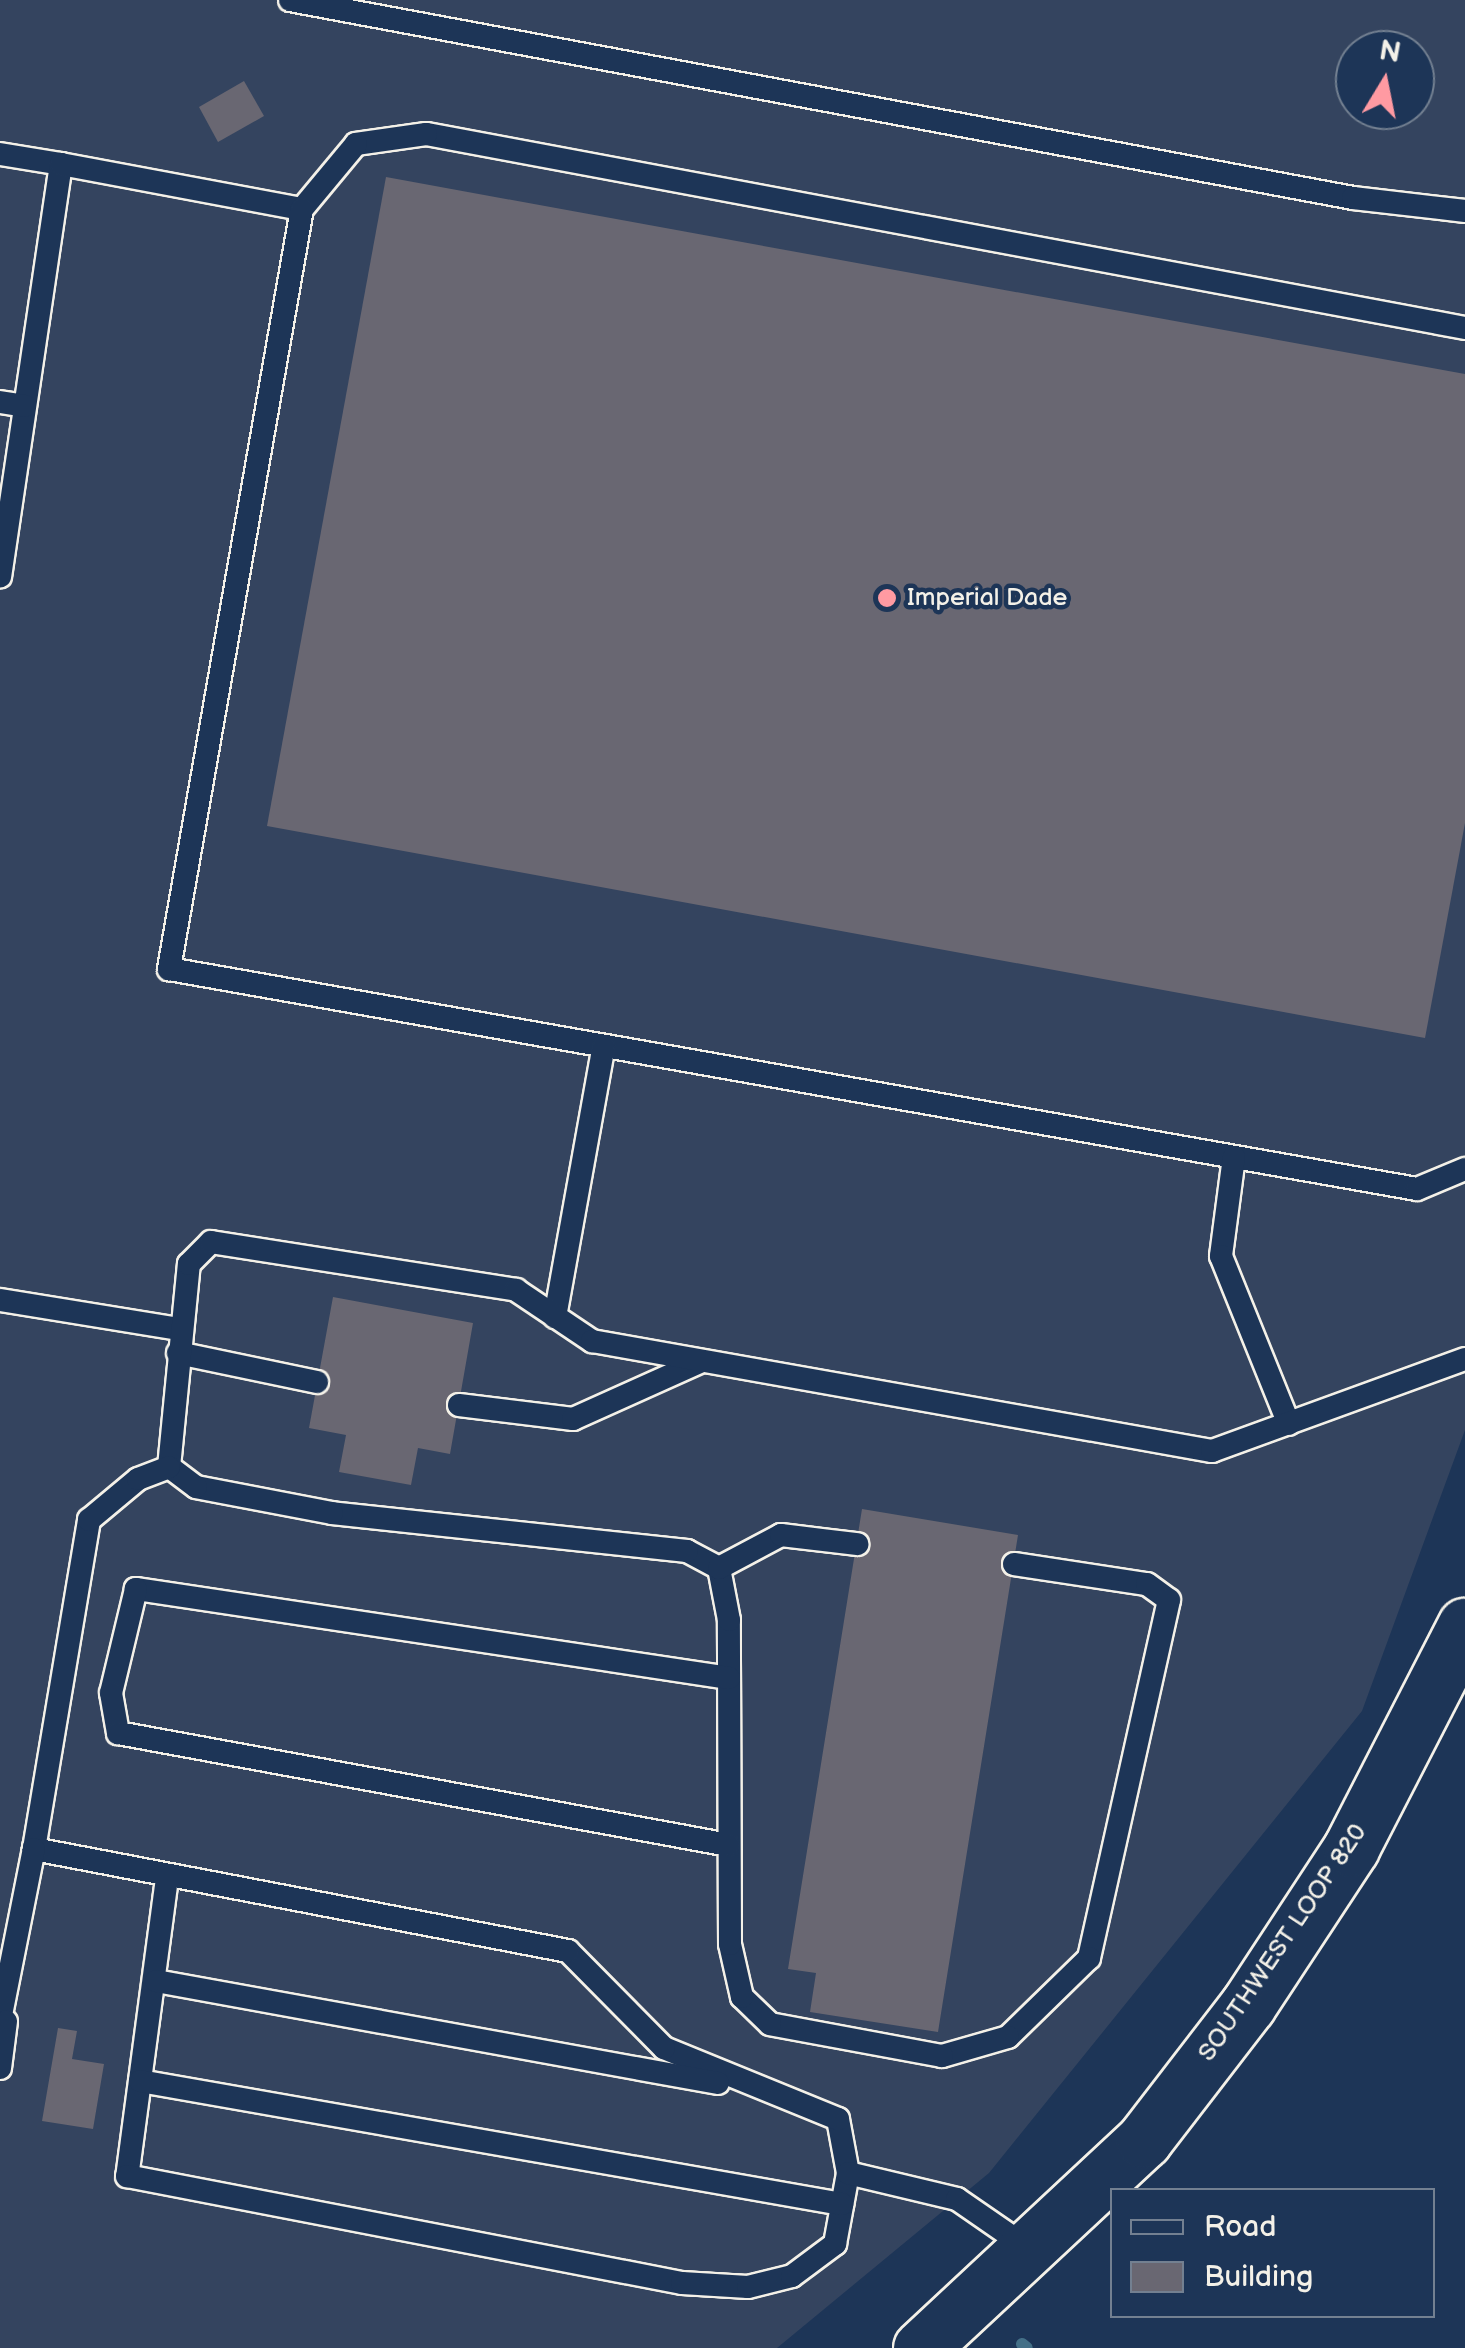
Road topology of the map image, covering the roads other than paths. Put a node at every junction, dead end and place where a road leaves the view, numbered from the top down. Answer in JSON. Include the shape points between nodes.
{"nodes":[{"id":1,"x":290,"y":0,"type":"edge"},
{"id":2,"x":0,"y":154,"type":"edge"},
{"id":3,"x":60,"y":164,"type":"junction"},
{"id":4,"x":302,"y":209,"type":"junction"},
{"id":5,"x":1465,"y":211,"type":"edge"},
{"id":6,"x":1465,"y":328,"type":"edge"},
{"id":7,"x":0,"y":402,"type":"edge"},
{"id":8,"x":25,"y":406,"type":"junction"},
{"id":9,"x":0,"y":577,"type":"edge"},
{"id":10,"x":604,"y":1046,"type":"junction"},
{"id":11,"x":1234,"y":1157,"type":"junction"},
{"id":12,"x":1465,"y":1169,"type":"edge"},
{"id":13,"x":0,"y":1300,"type":"edge"},
{"id":14,"x":555,"y":1316,"type":"junction"},
{"id":15,"x":179,"y":1341,"type":"junction"},
{"id":16,"x":1465,"y":1359,"type":"edge"},
{"id":17,"x":700,"y":1362,"type":"junction"},
{"id":18,"x":318,"y":1382,"type":"dead end"},
{"id":19,"x":459,"y":1405,"type":"dead end"},
{"id":20,"x":1288,"y":1424,"type":"junction"},
{"id":21,"x":169,"y":1467,"type":"junction"},
{"id":22,"x":857,"y":1544,"type":"dead end"},
{"id":23,"x":1014,"y":1564,"type":"dead end"},
{"id":24,"x":719,"y":1568,"type":"junction"},
{"id":25,"x":1465,"y":1626,"type":"edge"},
{"id":26,"x":729,"y":1678,"type":"junction"},
{"id":27,"x":730,"y":1846,"type":"junction"},
{"id":28,"x":34,"y":1850,"type":"junction"},
{"id":29,"x":167,"y":1878,"type":"junction"},
{"id":30,"x":156,"y":1981,"type":"junction"},
{"id":31,"x":3,"y":2021,"type":"edge"},
{"id":32,"x":0,"y":2068,"type":"edge"},
{"id":33,"x":140,"y":2081,"type":"junction"},
{"id":34,"x":751,"y":2089,"type":"junction"},
{"id":35,"x":848,"y":2174,"type":"junction"},
{"id":36,"x":842,"y":2204,"type":"junction"},
{"id":37,"x":1030,"y":2250,"type":"junction"},
{"id":38,"x":921,"y":2348,"type":"edge"}],
"edges":[{"from":1,"to":5,"type":"lane","via":[[1181,167]]},
{"from":2,"to":3,"type":"lane"},
{"from":3,"to":4,"type":"lane"},
{"from":3,"to":8,"type":"lane"},
{"from":4,"to":6,"type":"lane","via":[[356,144],[426,134]]},
{"from":4,"to":10,"type":"lane","via":[[169,969]]},
{"from":7,"to":8,"type":"lane"},
{"from":8,"to":9,"type":"lane"},
{"from":10,"to":11,"type":"lane"},
{"from":10,"to":14,"type":"lane"},
{"from":11,"to":12,"type":"lane","via":[[1417,1189]]},
{"from":11,"to":20,"type":"lane","via":[[1221,1256]]},
{"from":13,"to":15,"type":"lane"},
{"from":14,"to":15,"type":"lane","via":[[516,1290],[210,1242],[189,1264]]},
{"from":14,"to":17,"type":"lane","via":[[592,1341]]},
{"from":15,"to":18,"type":"lane"},
{"from":15,"to":21,"type":"lane"},
{"from":16,"to":20,"type":"lane"},
{"from":17,"to":19,"type":"lane","via":[[572,1419]]},
{"from":17,"to":20,"type":"lane","via":[[1212,1452]]},
{"from":21,"to":24,"type":"lane","via":[[196,1488],[312,1509],[687,1551]]},
{"from":21,"to":28,"type":"lane","via":[[138,1478],[89,1520]]},
{"from":22,"to":24,"type":"lane","via":[[780,1535]]},
{"from":23,"to":27,"type":"lane","via":[[1146,1584],[1169,1600],[1088,1958],[1036,2012],[1008,2037],[942,2056],[770,2024],[734,1980]]},
{"from":24,"to":26,"type":"lane"},
{"from":25,"to":37,"type":"main road","name":"SOUTHWEST LOOP 820","via":[[1351,1848],[1248,2005],[1144,2140]]},
{"from":26,"to":27,"type":"lane"},
{"from":26,"to":27,"type":"lane","via":[[136,1588],[110,1693],[118,1733]]},
{"from":28,"to":29,"type":"lane"},
{"from":28,"to":31,"type":"lane"},
{"from":29,"to":30,"type":"lane"},
{"from":29,"to":34,"type":"lane","via":[[568,1952],[664,2048]]},
{"from":30,"to":33,"type":"lane"},
{"from":30,"to":34,"type":"lane"},
{"from":31,"to":32,"type":"lane"},
{"from":33,"to":36,"type":"lane"},
{"from":33,"to":36,"type":"lane","via":[[127,2176],[682,2283],[748,2287],[792,2276],[834,2244]]},
{"from":34,"to":35,"type":"lane","via":[[800,2098],[838,2118]]},
{"from":35,"to":36,"type":"lane"},
{"from":35,"to":37,"type":"lane","via":[[957,2199]]},
{"from":37,"to":38,"type":"main road","name":"SOUTHWEST LOOP 820"}]}
